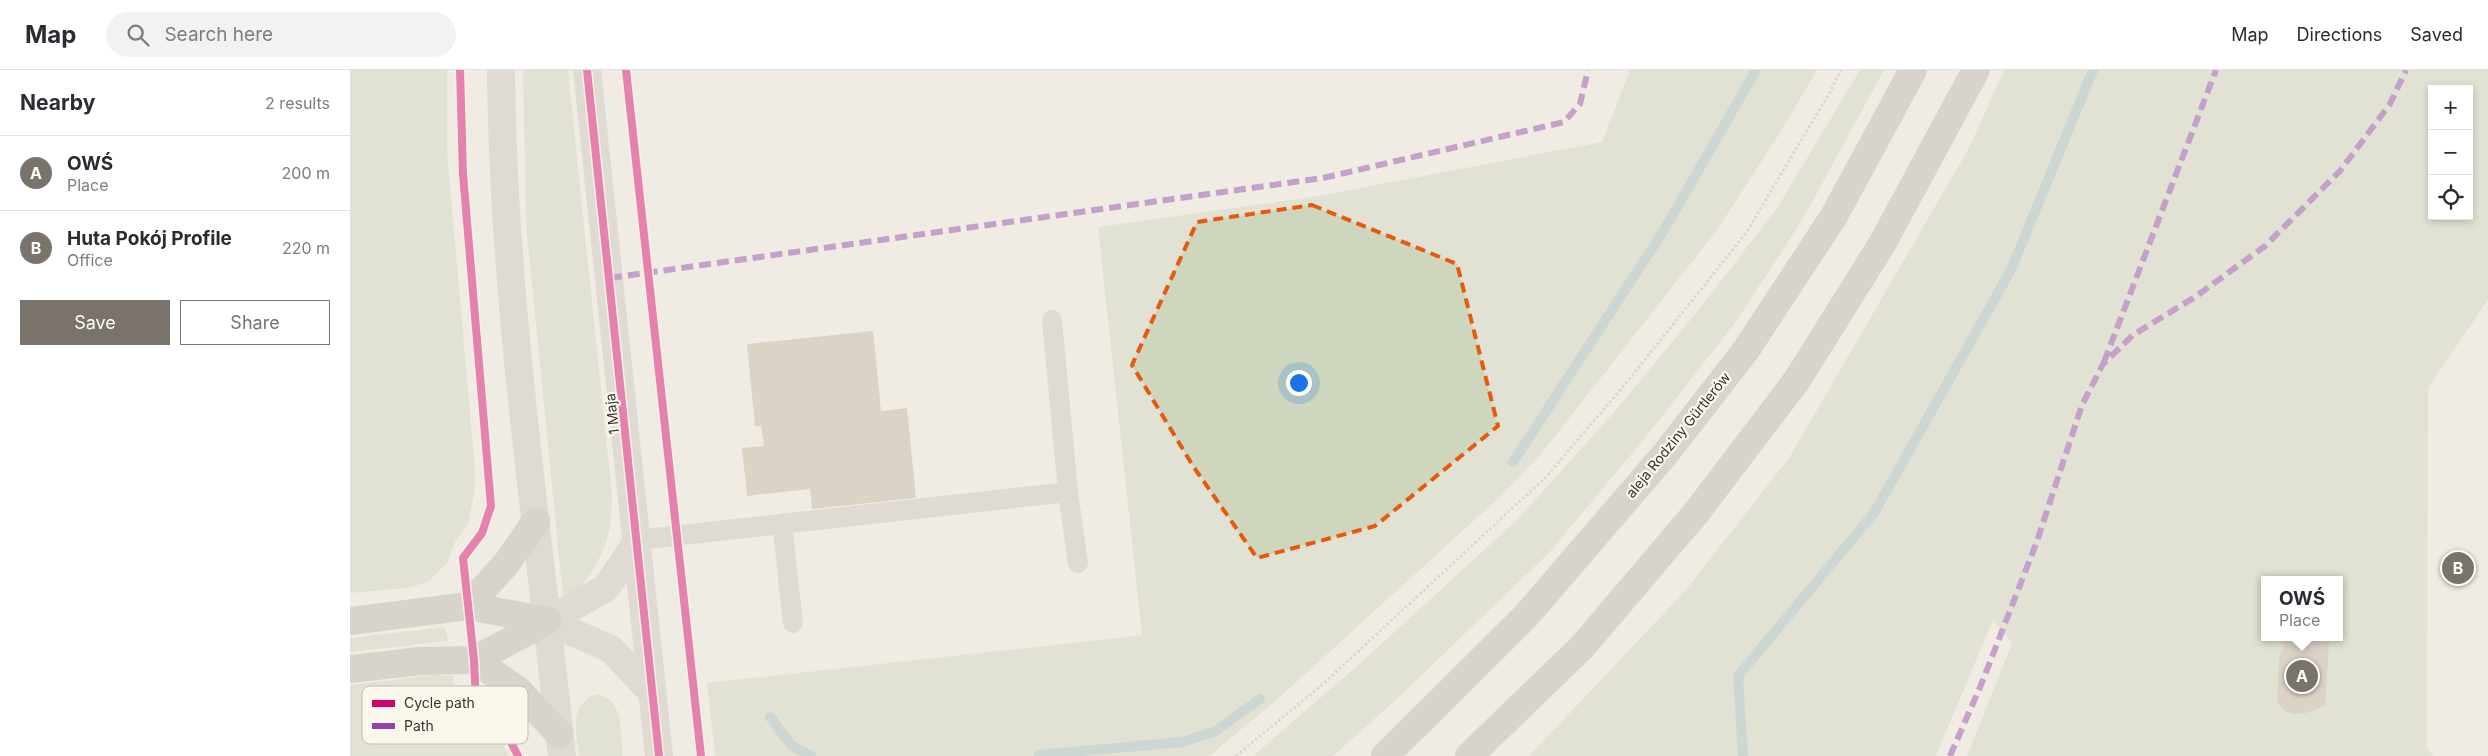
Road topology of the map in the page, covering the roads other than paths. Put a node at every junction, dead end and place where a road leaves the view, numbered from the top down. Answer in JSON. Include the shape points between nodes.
{"nodes":[{"id":1,"x":502,"y":70,"type":"edge"},
{"id":2,"x":587,"y":70,"type":"edge"},
{"id":3,"x":1913,"y":70,"type":"edge"},
{"id":4,"x":1976,"y":70,"type":"edge"},
{"id":5,"x":1052,"y":320,"type":"dead end"},
{"id":6,"x":1068,"y":492,"type":"junction"},
{"id":7,"x":536,"y":521,"type":"junction"},
{"id":8,"x":782,"y":523,"type":"junction"},
{"id":9,"x":638,"y":540,"type":"junction"},
{"id":10,"x":1078,"y":563,"type":"dead end"},
{"id":11,"x":468,"y":606,"type":"junction"},
{"id":12,"x":350,"y":621,"type":"edge"},
{"id":13,"x":546,"y":622,"type":"junction"},
{"id":14,"x":793,"y":623,"type":"dead end"},
{"id":15,"x":474,"y":660,"type":"junction"},
{"id":16,"x":350,"y":669,"type":"edge"},
{"id":17,"x":512,"y":686,"type":"edge"},
{"id":18,"x":653,"y":694,"type":"junction"},
{"id":19,"x":528,"y":703,"type":"edge"},
{"id":20,"x":560,"y":745,"type":"edge"},
{"id":21,"x":659,"y":756,"type":"edge"},
{"id":22,"x":1385,"y":756,"type":"edge"},
{"id":23,"x":1469,"y":756,"type":"edge"}],
"edges":[{"from":1,"to":7,"type":"street","via":[[505,200]]},
{"from":2,"to":9,"type":"street","name":"1 Maja"},
{"from":3,"to":22,"type":"main road","name":"aleja Rodziny Gürtlerów","via":[[1834,216],[1746,350],[1666,453],[1526,616]]},
{"from":4,"to":23,"type":"main road","via":[[1882,244],[1797,380],[1696,513],[1582,647]]},
{"from":5,"to":6,"type":"lane"},
{"from":6,"to":8,"type":"lane"},
{"from":6,"to":10,"type":"lane"},
{"from":7,"to":11,"type":"main road","via":[[506,564]]},
{"from":7,"to":13,"type":"street"},
{"from":8,"to":9,"type":"lane"},
{"from":8,"to":14,"type":"lane"},
{"from":9,"to":13,"type":"street","via":[[606,588]]},
{"from":9,"to":18,"type":"street","name":"1 Maja"},
{"from":11,"to":12,"type":"main road"},
{"from":11,"to":13,"type":"main road"},
{"from":13,"to":15,"type":"main road"},
{"from":13,"to":18,"type":"street","via":[[611,649]]},
{"from":13,"to":20,"type":"street"},
{"from":15,"to":16,"type":"main road","via":[[420,661]]},
{"from":15,"to":17,"type":"main road"},
{"from":18,"to":21,"type":"street","name":"1 Maja"},
{"from":19,"to":20,"type":"main road"}]}
